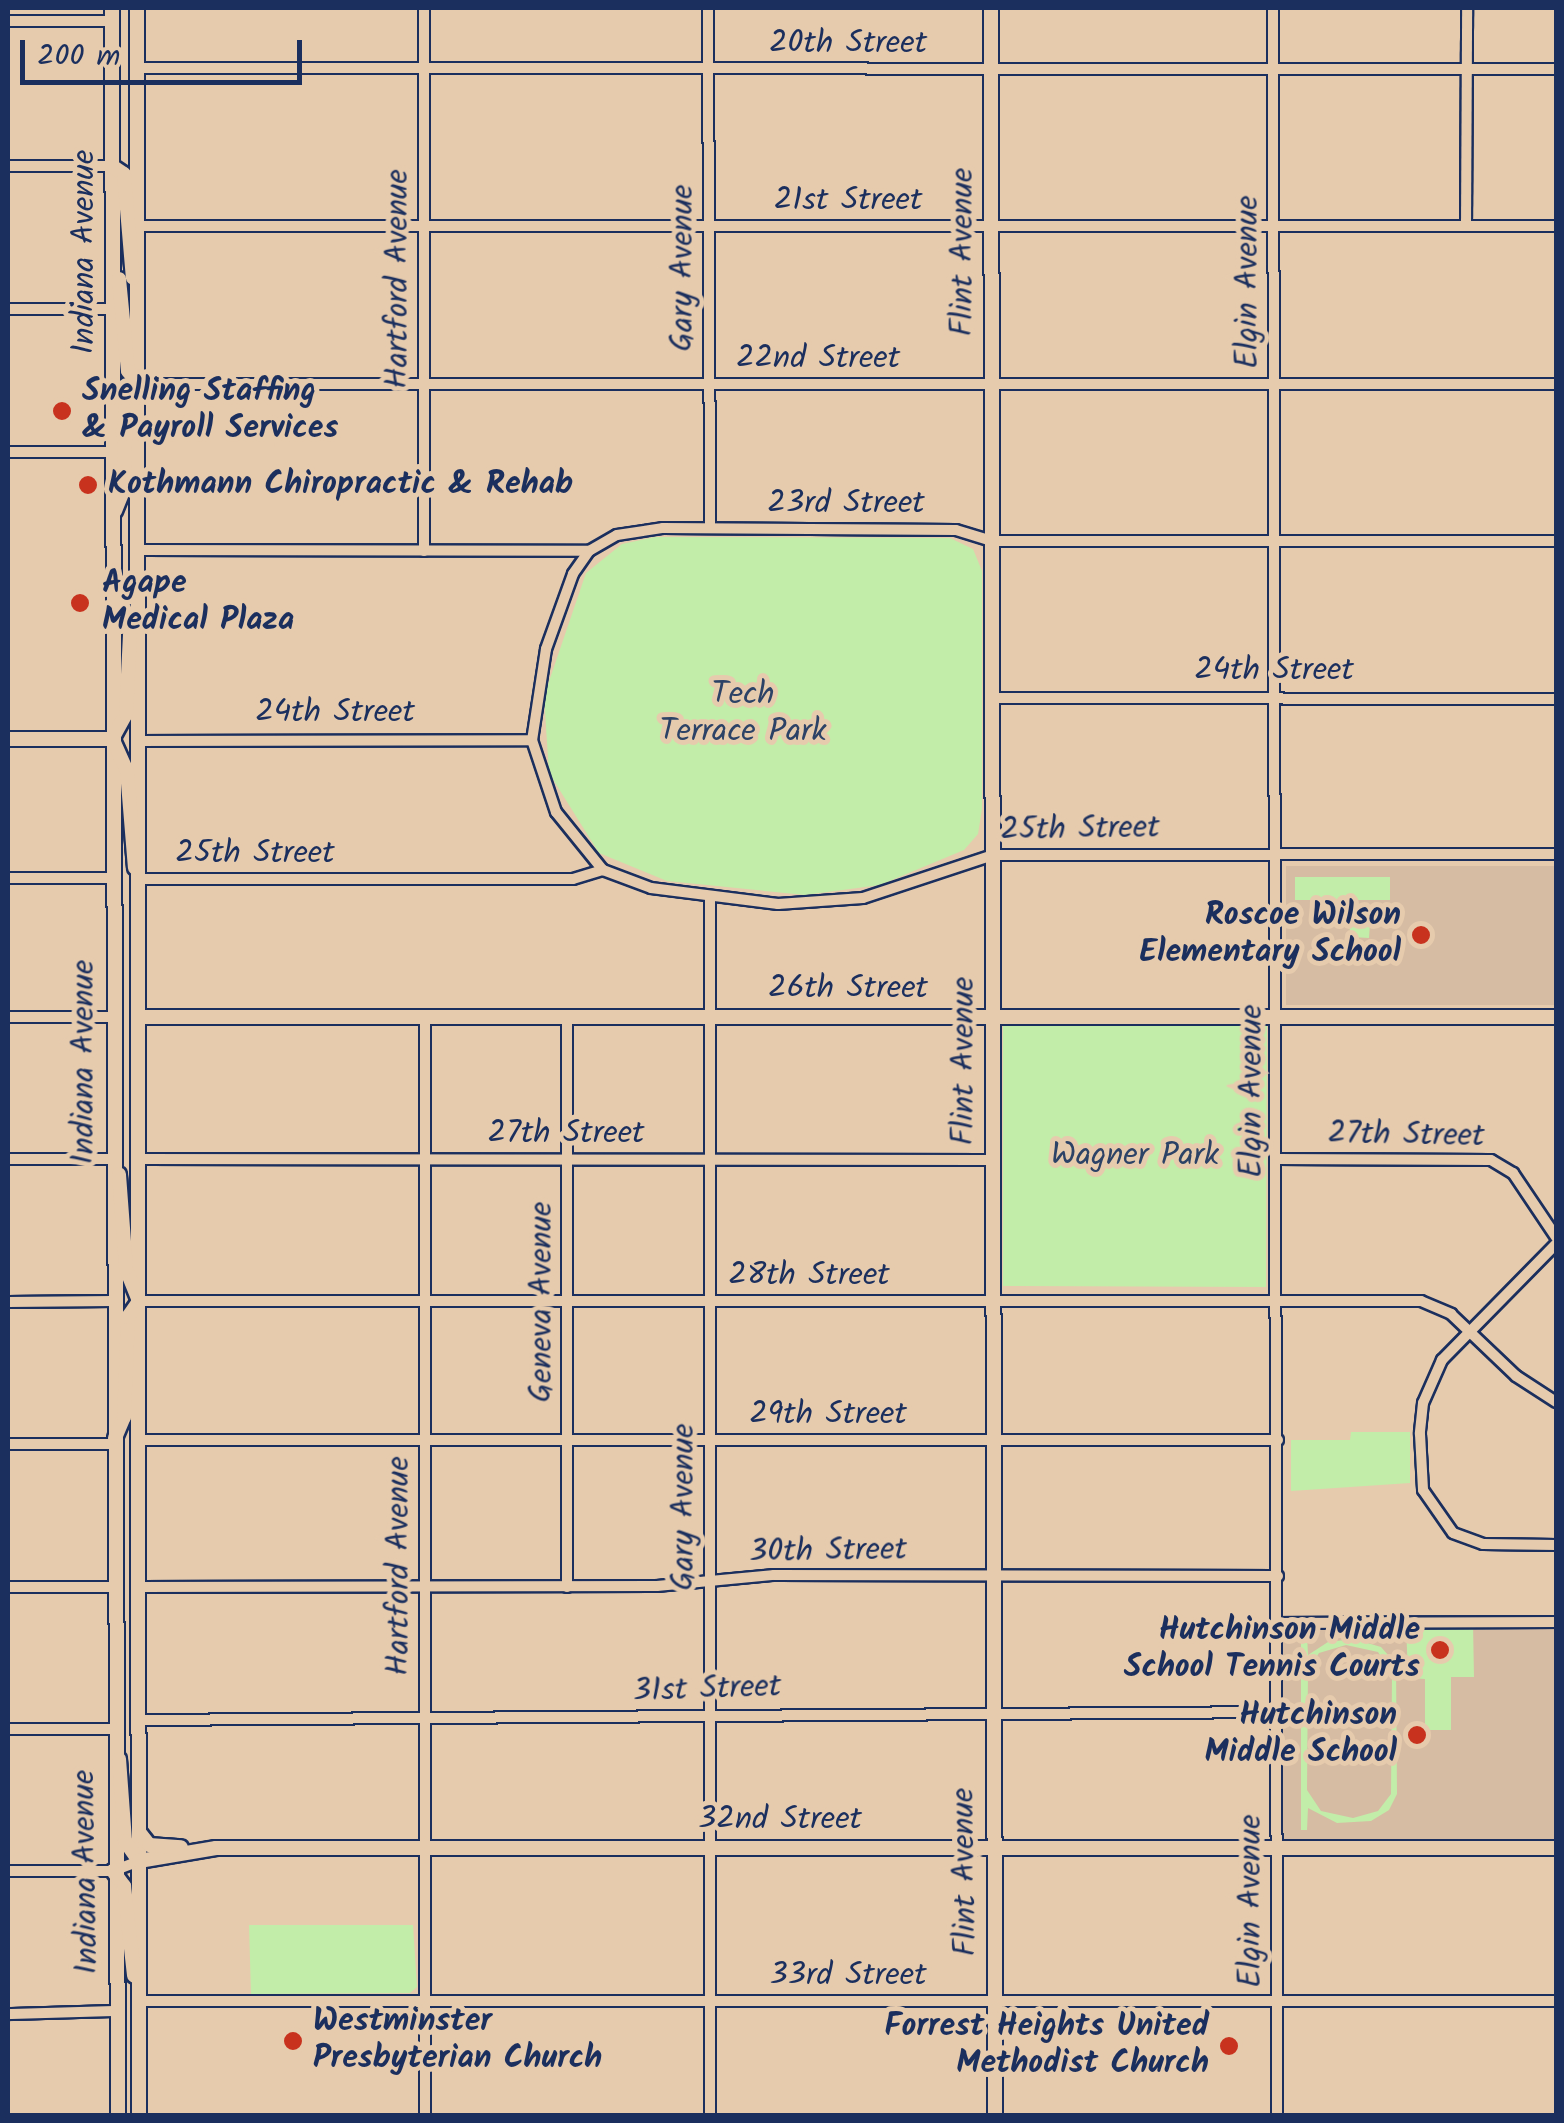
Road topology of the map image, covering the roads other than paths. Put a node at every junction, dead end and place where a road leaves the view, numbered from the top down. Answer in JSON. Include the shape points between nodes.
{"nodes":[{"id":1,"x":136,"y":8,"type":"edge"},
{"id":2,"x":424,"y":8,"type":"edge"},
{"id":3,"x":708,"y":8,"type":"edge"},
{"id":4,"x":991,"y":8,"type":"edge"},
{"id":5,"x":1274,"y":8,"type":"edge"},
{"id":6,"x":1467,"y":8,"type":"edge"},
{"id":7,"x":112,"y":14,"type":"edge"},
{"id":8,"x":8,"y":21,"type":"edge"},
{"id":9,"x":138,"y":68,"type":"junction"},
{"id":10,"x":424,"y":68,"type":"junction"},
{"id":11,"x":708,"y":68,"type":"junction"},
{"id":12,"x":991,"y":69,"type":"junction"},
{"id":13,"x":1274,"y":69,"type":"junction"},
{"id":14,"x":1466,"y":69,"type":"junction"},
{"id":15,"x":1556,"y":69,"type":"edge"},
{"id":16,"x":8,"y":166,"type":"edge"},
{"id":17,"x":112,"y":166,"type":"junction"},
{"id":18,"x":139,"y":226,"type":"junction"},
{"id":19,"x":424,"y":226,"type":"junction"},
{"id":20,"x":709,"y":226,"type":"junction"},
{"id":21,"x":991,"y":226,"type":"junction"},
{"id":22,"x":1274,"y":226,"type":"junction"},
{"id":23,"x":1466,"y":226,"type":"junction"},
{"id":24,"x":1556,"y":226,"type":"edge"},
{"id":25,"x":112,"y":244,"type":"junction"},
{"id":26,"x":139,"y":303,"type":"junction"},
{"id":27,"x":8,"y":309,"type":"edge"},
{"id":28,"x":112,"y":309,"type":"junction"},
{"id":29,"x":139,"y":384,"type":"junction"},
{"id":30,"x":424,"y":384,"type":"junction"},
{"id":31,"x":710,"y":384,"type":"junction"},
{"id":32,"x":991,"y":384,"type":"junction"},
{"id":33,"x":1274,"y":384,"type":"junction"},
{"id":34,"x":1556,"y":384,"type":"edge"},
{"id":35,"x":8,"y":452,"type":"edge"},
{"id":36,"x":112,"y":452,"type":"junction"},
{"id":37,"x":112,"y":520,"type":"junction"},
{"id":38,"x":710,"y":528,"type":"junction"},
{"id":39,"x":992,"y":541,"type":"junction"},
{"id":40,"x":1274,"y":541,"type":"junction"},
{"id":41,"x":1556,"y":541,"type":"edge"},
{"id":42,"x":139,"y":550,"type":"junction"},
{"id":43,"x":424,"y":551,"type":"junction"},
{"id":44,"x":590,"y":551,"type":"junction"},
{"id":45,"x":992,"y":698,"type":"junction"},
{"id":46,"x":1273,"y":698,"type":"junction"},
{"id":47,"x":1556,"y":699,"type":"edge"},
{"id":48,"x":8,"y":739,"type":"edge"},
{"id":49,"x":112,"y":739,"type":"junction"},
{"id":50,"x":139,"y":740,"type":"junction"},
{"id":51,"x":532,"y":740,"type":"junction"},
{"id":52,"x":1275,"y":854,"type":"junction"},
{"id":53,"x":1556,"y":854,"type":"edge"},
{"id":54,"x":993,"y":855,"type":"junction"},
{"id":55,"x":603,"y":870,"type":"junction"},
{"id":56,"x":8,"y":878,"type":"edge"},
{"id":57,"x":112,"y":878,"type":"junction"},
{"id":58,"x":139,"y":878,"type":"junction"},
{"id":59,"x":710,"y":899,"type":"junction"},
{"id":60,"x":1556,"y":1016,"type":"edge"},
{"id":61,"x":8,"y":1017,"type":"edge"},
{"id":62,"x":112,"y":1017,"type":"junction"},
{"id":63,"x":139,"y":1017,"type":"junction"},
{"id":64,"x":425,"y":1017,"type":"junction"},
{"id":65,"x":567,"y":1017,"type":"junction"},
{"id":66,"x":710,"y":1017,"type":"junction"},
{"id":67,"x":993,"y":1017,"type":"junction"},
{"id":68,"x":1278,"y":1017,"type":"junction"},
{"id":69,"x":8,"y":1159,"type":"edge"},
{"id":70,"x":112,"y":1159,"type":"junction"},
{"id":71,"x":139,"y":1159,"type":"junction"},
{"id":72,"x":425,"y":1159,"type":"junction"},
{"id":73,"x":1277,"y":1159,"type":"junction"},
{"id":74,"x":568,"y":1160,"type":"junction"},
{"id":75,"x":710,"y":1160,"type":"junction"},
{"id":76,"x":992,"y":1160,"type":"junction"},
{"id":77,"x":1556,"y":1240,"type":"edge"},
{"id":78,"x":992,"y":1300,"type":"junction"},
{"id":79,"x":1277,"y":1300,"type":"junction"},
{"id":80,"x":425,"y":1301,"type":"junction"},
{"id":81,"x":568,"y":1301,"type":"junction"},
{"id":82,"x":710,"y":1301,"type":"junction"},
{"id":83,"x":8,"y":1302,"type":"edge"},
{"id":84,"x":112,"y":1302,"type":"junction"},
{"id":85,"x":139,"y":1302,"type":"junction"},
{"id":86,"x":1469,"y":1332,"type":"junction"},
{"id":87,"x":1556,"y":1402,"type":"edge"},
{"id":88,"x":139,"y":1440,"type":"junction"},
{"id":89,"x":425,"y":1440,"type":"junction"},
{"id":90,"x":568,"y":1440,"type":"junction"},
{"id":91,"x":710,"y":1440,"type":"junction"},
{"id":92,"x":992,"y":1440,"type":"junction"},
{"id":93,"x":1278,"y":1440,"type":"junction"},
{"id":94,"x":8,"y":1444,"type":"edge"},
{"id":95,"x":112,"y":1444,"type":"junction"},
{"id":96,"x":1556,"y":1546,"type":"edge"},
{"id":97,"x":992,"y":1576,"type":"junction"},
{"id":98,"x":1278,"y":1576,"type":"junction"},
{"id":99,"x":710,"y":1581,"type":"junction"},
{"id":100,"x":8,"y":1586,"type":"edge"},
{"id":101,"x":112,"y":1586,"type":"junction"},
{"id":102,"x":425,"y":1586,"type":"junction"},
{"id":103,"x":139,"y":1587,"type":"junction"},
{"id":104,"x":567,"y":1587,"type":"junction"},
{"id":105,"x":1556,"y":1622,"type":"edge"},
{"id":106,"x":1278,"y":1623,"type":"junction"},
{"id":107,"x":993,"y":1712,"type":"junction"},
{"id":108,"x":1278,"y":1712,"type":"junction"},
{"id":109,"x":710,"y":1714,"type":"junction"},
{"id":110,"x":426,"y":1719,"type":"junction"},
{"id":111,"x":139,"y":1720,"type":"junction"},
{"id":112,"x":8,"y":1729,"type":"edge"},
{"id":113,"x":113,"y":1729,"type":"junction"},
{"id":114,"x":139,"y":1831,"type":"junction"},
{"id":115,"x":216,"y":1848,"type":"junction"},
{"id":116,"x":425,"y":1848,"type":"junction"},
{"id":117,"x":709,"y":1848,"type":"junction"},
{"id":118,"x":992,"y":1848,"type":"junction"},
{"id":119,"x":1276,"y":1848,"type":"junction"},
{"id":120,"x":1556,"y":1848,"type":"edge"},
{"id":121,"x":139,"y":1861,"type":"junction"},
{"id":122,"x":113,"y":1871,"type":"junction"},
{"id":123,"x":8,"y":1872,"type":"edge"},
{"id":124,"x":139,"y":2000,"type":"junction"},
{"id":125,"x":425,"y":2000,"type":"junction"},
{"id":126,"x":710,"y":2001,"type":"junction"},
{"id":127,"x":995,"y":2001,"type":"junction"},
{"id":128,"x":1277,"y":2001,"type":"junction"},
{"id":129,"x":1556,"y":2001,"type":"edge"},
{"id":130,"x":117,"y":2010,"type":"junction"},
{"id":131,"x":8,"y":2014,"type":"edge"},
{"id":132,"x":118,"y":2116,"type":"edge"},
{"id":133,"x":140,"y":2116,"type":"edge"},
{"id":134,"x":425,"y":2116,"type":"edge"},
{"id":135,"x":710,"y":2116,"type":"edge"},
{"id":136,"x":995,"y":2116,"type":"edge"},
{"id":137,"x":1277,"y":2116,"type":"edge"}],
"edges":[{"from":1,"to":9,"type":"main road","name":"Indiana Avenue"},
{"from":2,"to":10,"type":"street","name":"Hartford Avenue"},
{"from":3,"to":11,"type":"street","name":"Gary Avenue"},
{"from":4,"to":12,"type":"main road","name":"Flint Avenue"},
{"from":5,"to":13,"type":"street","name":"Elgin Avenue"},
{"from":6,"to":14,"type":"street"},
{"from":7,"to":8,"type":"street"},
{"from":7,"to":17,"type":"main road","name":"Indiana Avenue"},
{"from":9,"to":10,"type":"street","name":"20th Street"},
{"from":9,"to":18,"type":"main road","name":"Indiana Avenue"},
{"from":10,"to":11,"type":"street","name":"20th Street"},
{"from":10,"to":19,"type":"street","name":"Hartford Avenue"},
{"from":11,"to":12,"type":"street","name":"20th Street"},
{"from":11,"to":20,"type":"street","name":"Gary Avenue"},
{"from":12,"to":13,"type":"street","name":"20th Street"},
{"from":12,"to":21,"type":"main road","name":"Flint Avenue"},
{"from":13,"to":14,"type":"street","name":"20th Street"},
{"from":13,"to":22,"type":"street","name":"Elgin Avenue"},
{"from":14,"to":15,"type":"street","name":"20th Street"},
{"from":14,"to":23,"type":"street"},
{"from":16,"to":17,"type":"street"},
{"from":17,"to":25,"type":"main road","name":"Indiana Avenue"},
{"from":17,"to":26,"type":"main road","via":[[124,174],[126,243]]},
{"from":18,"to":19,"type":"street","name":"21st Street"},
{"from":18,"to":26,"type":"main road","name":"Indiana Avenue"},
{"from":19,"to":20,"type":"street","name":"21st Street"},
{"from":19,"to":30,"type":"street","name":"Hartford Avenue"},
{"from":20,"to":21,"type":"street","name":"21st Street"},
{"from":20,"to":31,"type":"street","name":"Gary Avenue"},
{"from":21,"to":22,"type":"street","name":"21st Street"},
{"from":21,"to":32,"type":"main road","name":"Flint Avenue"},
{"from":22,"to":23,"type":"street","name":"21st Street"},
{"from":22,"to":33,"type":"street","name":"Elgin Avenue"},
{"from":23,"to":24,"type":"street","name":"21st Street"},
{"from":25,"to":28,"type":"main road","name":"Indiana Avenue"},
{"from":25,"to":29,"type":"main road","via":[[128,371]]},
{"from":26,"to":29,"type":"main road","name":"Indiana Avenue"},
{"from":27,"to":28,"type":"street"},
{"from":28,"to":36,"type":"main road","name":"Indiana Avenue"},
{"from":29,"to":30,"type":"street","name":"22nd Street"},
{"from":29,"to":37,"type":"main road","via":[[126,396],[124,489]]},
{"from":29,"to":42,"type":"main road","name":"Indiana Avenue"},
{"from":30,"to":31,"type":"street","name":"22nd Street"},
{"from":30,"to":43,"type":"street","name":"Hartford Avenue"},
{"from":31,"to":32,"type":"street","name":"22nd Street"},
{"from":31,"to":38,"type":"street","name":"Gary Avenue"},
{"from":32,"to":33,"type":"street","name":"22nd Street"},
{"from":32,"to":39,"type":"main road","name":"Flint Avenue"},
{"from":33,"to":34,"type":"street","name":"22nd Street"},
{"from":33,"to":40,"type":"street","name":"Elgin Avenue"},
{"from":35,"to":36,"type":"street"},
{"from":36,"to":37,"type":"main road","name":"Indiana Avenue"},
{"from":37,"to":49,"type":"main road","name":"Indiana Avenue"},
{"from":38,"to":39,"type":"street","name":"23rd Street","via":[[956,530]]},
{"from":38,"to":44,"type":"street","name":"23rd Street","via":[[632,530]]},
{"from":39,"to":40,"type":"street","name":"23rd Street"},
{"from":39,"to":45,"type":"main road","name":"Flint Avenue"},
{"from":40,"to":41,"type":"street","name":"23rd Street"},
{"from":40,"to":46,"type":"street","name":"Elgin Avenue"},
{"from":42,"to":43,"type":"street","name":"23rd Street"},
{"from":42,"to":49,"type":"main road","via":[[126,714]]},
{"from":42,"to":50,"type":"main road","name":"Indiana Avenue"},
{"from":43,"to":44,"type":"street","name":"23rd Street"},
{"from":44,"to":51,"type":"street","via":[[573,574],[546,648]]},
{"from":45,"to":46,"type":"street","name":"24th Street"},
{"from":45,"to":54,"type":"main road","name":"Flint Avenue"},
{"from":46,"to":47,"type":"street","name":"24th Street"},
{"from":46,"to":52,"type":"street","name":"Elgin Avenue"},
{"from":48,"to":49,"type":"main road"},
{"from":49,"to":57,"type":"main road","name":"Indiana Avenue"},
{"from":49,"to":58,"type":"main road","via":[[127,771],[128,850]]},
{"from":50,"to":51,"type":"street","name":"24th Street"},
{"from":50,"to":58,"type":"main road","name":"Indiana Avenue"},
{"from":51,"to":55,"type":"street","via":[[556,812]]},
{"from":52,"to":53,"type":"street","name":"25th Street"},
{"from":52,"to":54,"type":"street","name":"25th Street"},
{"from":52,"to":68,"type":"street","name":"Elgin Avenue"},
{"from":54,"to":59,"type":"street","name":"25th Street","via":[[848,901]]},
{"from":54,"to":67,"type":"main road","name":"Flint Avenue"},
{"from":55,"to":58,"type":"street","name":"25th Street","via":[[573,879]]},
{"from":55,"to":59,"type":"street","name":"25th Street"},
{"from":56,"to":57,"type":"street"},
{"from":57,"to":62,"type":"main road","name":"Indiana Avenue"},
{"from":58,"to":63,"type":"main road","name":"Indiana Avenue"},
{"from":59,"to":66,"type":"street","name":"Gary Avenue"},
{"from":60,"to":68,"type":"main road","name":"26th Street"},
{"from":61,"to":62,"type":"street"},
{"from":62,"to":70,"type":"main road","name":"Indiana Avenue"},
{"from":63,"to":64,"type":"main road","name":"26th Street"},
{"from":63,"to":71,"type":"main road","name":"Indiana Avenue"},
{"from":64,"to":65,"type":"main road","name":"26th Street"},
{"from":64,"to":72,"type":"street","name":"Hartford Avenue"},
{"from":65,"to":66,"type":"main road","name":"26th Street"},
{"from":65,"to":74,"type":"street","name":"Geneva Avenue"},
{"from":66,"to":67,"type":"main road","name":"26th Street"},
{"from":66,"to":75,"type":"street","name":"Gary Avenue"},
{"from":67,"to":68,"type":"main road","name":"26th Street"},
{"from":67,"to":76,"type":"main road","name":"Flint Avenue"},
{"from":68,"to":73,"type":"street","name":"Elgin Avenue"},
{"from":69,"to":70,"type":"street"},
{"from":70,"to":84,"type":"main road","name":"Indiana Avenue"},
{"from":70,"to":85,"type":"main road","via":[[124,1202],[130,1290]]},
{"from":71,"to":72,"type":"street","name":"27th Street"},
{"from":71,"to":85,"type":"main road","name":"Indiana Avenue"},
{"from":72,"to":74,"type":"street","name":"27th Street"},
{"from":72,"to":80,"type":"street","name":"Hartford Avenue"},
{"from":73,"to":77,"type":"street","name":"27th Street","via":[[1490,1160],[1513,1174]]},
{"from":73,"to":79,"type":"street","name":"Elgin Avenue"},
{"from":74,"to":75,"type":"street","name":"27th Street"},
{"from":74,"to":81,"type":"street","name":"Geneva Avenue"},
{"from":75,"to":76,"type":"street","name":"27th Street"},
{"from":75,"to":82,"type":"street","name":"Gary Avenue"},
{"from":76,"to":78,"type":"main road","name":"Flint Avenue"},
{"from":77,"to":86,"type":"street"},
{"from":78,"to":79,"type":"street","name":"28th Street"},
{"from":78,"to":82,"type":"street","name":"28th Street"},
{"from":78,"to":92,"type":"main road","name":"Flint Avenue"},
{"from":79,"to":86,"type":"street","name":"28th Street","via":[[1421,1301],[1439,1306]]},
{"from":79,"to":93,"type":"street","name":"Elgin Avenue"},
{"from":80,"to":81,"type":"street","name":"28th Street"},
{"from":80,"to":85,"type":"street","name":"28th Street"},
{"from":80,"to":89,"type":"street","name":"Hartford Avenue"},
{"from":81,"to":82,"type":"street","name":"28th Street"},
{"from":81,"to":90,"type":"street","name":"Geneva Avenue"},
{"from":82,"to":91,"type":"street","name":"Gary Avenue"},
{"from":83,"to":84,"type":"street"},
{"from":84,"to":95,"type":"main road","name":"Indiana Avenue"},
{"from":85,"to":88,"type":"main road","name":"Indiana Avenue"},
{"from":85,"to":95,"type":"main road","via":[[128,1317],[124,1417]]},
{"from":86,"to":87,"type":"street"},
{"from":86,"to":96,"type":"street","via":[[1428,1387],[1420,1434],[1428,1506],[1460,1538]]},
{"from":88,"to":89,"type":"street","name":"29th Street"},
{"from":88,"to":103,"type":"main road","name":"Indiana Avenue"},
{"from":89,"to":90,"type":"street","name":"29th Street"},
{"from":89,"to":102,"type":"street","name":"Hartford Avenue"},
{"from":90,"to":91,"type":"street","name":"29th Street"},
{"from":90,"to":104,"type":"street","name":"Geneva Avenue"},
{"from":91,"to":92,"type":"street","name":"29th Street"},
{"from":91,"to":99,"type":"street","name":"Gary Avenue"},
{"from":92,"to":93,"type":"street","name":"29th Street"},
{"from":92,"to":97,"type":"main road","name":"Flint Avenue"},
{"from":93,"to":98,"type":"street","name":"Elgin Avenue"},
{"from":94,"to":95,"type":"street"},
{"from":95,"to":101,"type":"main road","name":"Indiana Avenue"},
{"from":97,"to":98,"type":"street","name":"30th Street"},
{"from":97,"to":99,"type":"street","name":"30th Street"},
{"from":97,"to":107,"type":"main road","name":"Flint Avenue"},
{"from":98,"to":106,"type":"street","name":"Elgin Avenue"},
{"from":99,"to":104,"type":"street","name":"30th Street"},
{"from":99,"to":109,"type":"street","name":"Gary Avenue"},
{"from":100,"to":101,"type":"street"},
{"from":101,"to":113,"type":"main road","name":"Indiana Avenue"},
{"from":102,"to":103,"type":"street","name":"30th Street"},
{"from":102,"to":104,"type":"street","name":"30th Street"},
{"from":102,"to":110,"type":"street","name":"Hartford Avenue"},
{"from":103,"to":111,"type":"main road","name":"Indiana Avenue"},
{"from":105,"to":106,"type":"street"},
{"from":106,"to":108,"type":"street","name":"Elgin Avenue"},
{"from":107,"to":108,"type":"street","name":"31st Street"},
{"from":107,"to":109,"type":"street","name":"31st Street"},
{"from":107,"to":118,"type":"main road","name":"Flint Avenue"},
{"from":108,"to":119,"type":"street","name":"Elgin Avenue"},
{"from":109,"to":110,"type":"street","name":"31st Street"},
{"from":109,"to":117,"type":"street","name":"Gary Avenue"},
{"from":110,"to":111,"type":"street","name":"31st Street"},
{"from":110,"to":116,"type":"street","name":"Hartford Avenue"},
{"from":111,"to":114,"type":"main road","name":"Indiana Avenue"},
{"from":112,"to":113,"type":"street"},
{"from":113,"to":121,"type":"main road","via":[[124,1782],[125,1841]]},
{"from":113,"to":122,"type":"main road","name":"Indiana Avenue"},
{"from":114,"to":115,"type":"main road","via":[[153,1846]]},
{"from":114,"to":121,"type":"main road","name":"Indiana Avenue"},
{"from":115,"to":116,"type":"main road","name":"32nd Street"},
{"from":115,"to":121,"type":"main road","name":"32nd Street"},
{"from":116,"to":117,"type":"main road","name":"32nd Street"},
{"from":116,"to":125,"type":"street","name":"Hartford Avenue"},
{"from":117,"to":118,"type":"main road","name":"32nd Street"},
{"from":117,"to":126,"type":"street","name":"Gary Avenue"},
{"from":118,"to":119,"type":"main road","name":"32nd Street"},
{"from":118,"to":127,"type":"main road","name":"Flint Avenue"},
{"from":119,"to":120,"type":"main road","name":"32nd Street"},
{"from":119,"to":128,"type":"street","name":"Elgin Avenue"},
{"from":121,"to":122,"type":"street","name":"32nd Street"},
{"from":121,"to":124,"type":"main road","name":"Indiana Avenue"},
{"from":122,"to":123,"type":"street","name":"32nd Street"},
{"from":122,"to":124,"type":"main road","via":[[124,1886]]},
{"from":122,"to":130,"type":"main road","name":"Indiana Avenue"},
{"from":124,"to":125,"type":"street","name":"33rd Street"},
{"from":124,"to":133,"type":"main road","name":"Indiana Avenue"},
{"from":125,"to":126,"type":"street","name":"33rd Street"},
{"from":125,"to":134,"type":"street","name":"Hartford Avenue"},
{"from":126,"to":127,"type":"street","name":"33rd Street"},
{"from":126,"to":135,"type":"street","name":"Gary Avenue"},
{"from":127,"to":128,"type":"street","name":"33rd Street"},
{"from":127,"to":136,"type":"main road","name":"Flint Avenue"},
{"from":128,"to":129,"type":"street","name":"33rd Street"},
{"from":128,"to":137,"type":"street","name":"Elgin Avenue"},
{"from":130,"to":131,"type":"street"},
{"from":130,"to":132,"type":"main road","name":"Indiana Avenue"}]}
